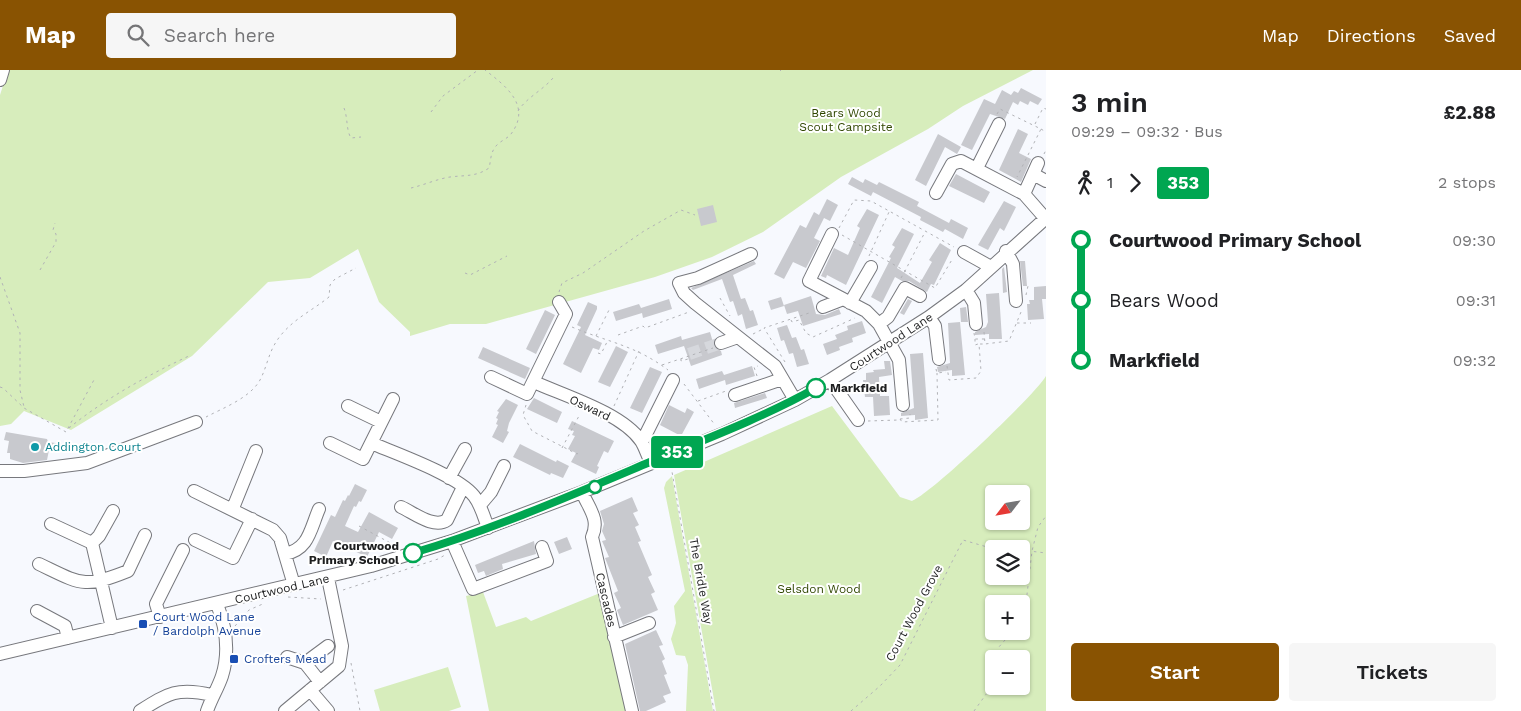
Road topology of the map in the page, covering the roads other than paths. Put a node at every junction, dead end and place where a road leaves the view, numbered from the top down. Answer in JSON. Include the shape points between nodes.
{"nodes":[{"id":1,"x":3,"y":70,"type":"edge"},
{"id":2,"x":0,"y":80,"type":"edge"},
{"id":3,"x":997,"y":121,"type":"road end"},
{"id":4,"x":977,"y":168,"type":"junction"},
{"id":5,"x":1046,"y":181,"type":"edge"},
{"id":6,"x":936,"y":193,"type":"dead end"},
{"id":7,"x":1024,"y":194,"type":"junction"},
{"id":8,"x":1046,"y":218,"type":"edge"},
{"id":9,"x":832,"y":234,"type":"dead end"},
{"id":10,"x":961,"y":250,"type":"road end"},
{"id":11,"x":1006,"y":251,"type":"junction"},
{"id":12,"x":751,"y":254,"type":"dead end"},
{"id":13,"x":869,"y":262,"type":"road end"},
{"id":14,"x":991,"y":267,"type":"junction"},
{"id":15,"x":966,"y":290,"type":"junction"},
{"id":16,"x":920,"y":296,"type":"dead end"},
{"id":17,"x":1021,"y":296,"type":"road end"},
{"id":18,"x":559,"y":302,"type":"road end"},
{"id":19,"x":846,"y":302,"type":"junction"},
{"id":20,"x":821,"y":308,"type":"road end"},
{"id":21,"x":929,"y":317,"type":"junction"},
{"id":22,"x":879,"y":324,"type":"junction"},
{"id":23,"x":978,"y":330,"type":"road end"},
{"id":24,"x":740,"y":338,"type":"junction"},
{"id":25,"x":891,"y":343,"type":"junction"},
{"id":26,"x":719,"y":345,"type":"tunnel mouth"},
{"id":27,"x":940,"y":364,"type":"road end"},
{"id":28,"x":491,"y":377,"type":"dead end"},
{"id":29,"x":675,"y":378,"type":"road end"},
{"id":30,"x":782,"y":379,"type":"junction"},
{"id":31,"x":830,"y":380,"type":"junction"},
{"id":32,"x":534,"y":382,"type":"junction"},
{"id":33,"x":735,"y":395,"type":"dead end"},
{"id":34,"x":393,"y":399,"type":"dead end"},
{"id":35,"x":795,"y":400,"type":"junction"},
{"id":36,"x":903,"y":405,"type":"dead end"},
{"id":37,"x":348,"y":406,"type":"dead end"},
{"id":38,"x":862,"y":420,"type":"road end"},
{"id":39,"x":196,"y":422,"type":"road end"},
{"id":40,"x":381,"y":422,"type":"junction"},
{"id":41,"x":642,"y":442,"type":"junction"},
{"id":42,"x":330,"y":443,"type":"dead end"},
{"id":43,"x":371,"y":443,"type":"junction"},
{"id":44,"x":465,"y":449,"type":"dead end"},
{"id":45,"x":256,"y":451,"type":"dead end"},
{"id":46,"x":650,"y":462,"type":"junction"},
{"id":47,"x":504,"y":466,"type":"dead end"},
{"id":48,"x":0,"y":471,"type":"edge"},
{"id":49,"x":449,"y":478,"type":"junction"},
{"id":50,"x":463,"y":487,"type":"junction"},
{"id":51,"x":194,"y":491,"type":"dead end"},
{"id":52,"x":582,"y":492,"type":"junction"},
{"id":53,"x":480,"y":505,"type":"junction"},
{"id":54,"x":401,"y":507,"type":"dead end"},
{"id":55,"x":233,"y":508,"type":"junction"},
{"id":56,"x":319,"y":509,"type":"dead end"},
{"id":57,"x":113,"y":511,"type":"dead end"},
{"id":58,"x":252,"y":519,"type":"junction"},
{"id":59,"x":51,"y":524,"type":"dead end"},
{"id":60,"x":488,"y":528,"type":"junction"},
{"id":61,"x":145,"y":535,"type":"dead end"},
{"id":62,"x":195,"y":540,"type":"dead end"},
{"id":63,"x":452,"y":541,"type":"junction"},
{"id":64,"x":92,"y":542,"type":"junction"},
{"id":65,"x":542,"y":547,"type":"dead end"},
{"id":66,"x":183,"y":550,"type":"dead end"},
{"id":67,"x":284,"y":554,"type":"junction"},
{"id":68,"x":39,"y":564,"type":"dead end"},
{"id":69,"x":328,"y":578,"type":"junction"},
{"id":70,"x":100,"y":582,"type":"junction"},
{"id":71,"x":294,"y":586,"type":"junction"},
{"id":72,"x":217,"y":604,"type":"junction"},
{"id":73,"x":37,"y":611,"type":"dead end"},
{"id":74,"x":160,"y":617,"type":"junction"},
{"id":75,"x":649,"y":623,"type":"dead end"},
{"id":76,"x":112,"y":628,"type":"junction"},
{"id":77,"x":614,"y":637,"type":"junction"},
{"id":78,"x":68,"y":638,"type":"junction"},
{"id":79,"x":328,"y":646,"type":"dead end"},
{"id":80,"x":0,"y":654,"type":"edge"},
{"id":81,"x":287,"y":657,"type":"dead end"},
{"id":82,"x":305,"y":663,"type":"junction"},
{"id":83,"x":315,"y":686,"type":"junction"},
{"id":84,"x":212,"y":695,"type":"junction"},
{"id":85,"x":140,"y":711,"type":"edge"},
{"id":86,"x":207,"y":711,"type":"edge"},
{"id":87,"x":285,"y":711,"type":"edge"},
{"id":88,"x":328,"y":711,"type":"edge"},
{"id":89,"x":632,"y":711,"type":"edge"}],
"edges":[{"from":1,"to":2,"type":"street"},
{"from":3,"to":4,"type":"street"},
{"from":4,"to":6,"type":"street","via":[[961,161],[952,164]]},
{"from":4,"to":7,"type":"street"},
{"from":5,"to":7,"type":"street","via":[[1036,169]]},
{"from":7,"to":8,"type":"street"},
{"from":8,"to":11,"type":"street","name":"Courtwood Lane"},
{"from":9,"to":19,"type":"street","via":[[804,283]]},
{"from":10,"to":14,"type":"street"},
{"from":11,"to":14,"type":"street","name":"Courtwood Lane"},
{"from":11,"to":17,"type":"street","via":[[1013,264]]},
{"from":12,"to":24,"type":"street","via":[[679,283],[684,293]]},
{"from":13,"to":19,"type":"street"},
{"from":14,"to":15,"type":"street","name":"Courtwood Lane"},
{"from":15,"to":21,"type":"street","name":"Courtwood Lane"},
{"from":15,"to":23,"type":"street","via":[[974,303]]},
{"from":16,"to":22,"type":"street","via":[[905,288],[888,317]]},
{"from":18,"to":32,"type":"street","via":[[566,314]]},
{"from":19,"to":20,"type":"street"},
{"from":19,"to":22,"type":"street","via":[[866,311]]},
{"from":21,"to":25,"type":"street","name":"Courtwood Lane"},
{"from":21,"to":27,"type":"street","via":[[935,326]]},
{"from":22,"to":25,"type":"street"},
{"from":24,"to":26,"type":"street"},
{"from":24,"to":30,"type":"street","via":[[775,366]]},
{"from":25,"to":31,"type":"street","name":"Courtwood Lane"},
{"from":25,"to":36,"type":"street","via":[[899,360]]},
{"from":28,"to":32,"type":"street","via":[[527,394]]},
{"from":29,"to":41,"type":"street"},
{"from":30,"to":33,"type":"street"},
{"from":30,"to":35,"type":"street"},
{"from":31,"to":35,"type":"street","name":"Courtwood Lane"},
{"from":31,"to":38,"type":"street"},
{"from":32,"to":41,"type":"street","name":"Osward","via":[[610,416]]},
{"from":34,"to":40,"type":"street"},
{"from":35,"to":46,"type":"street","name":"Courtwood Lane","via":[[722,434]]},
{"from":37,"to":40,"type":"street"},
{"from":39,"to":48,"type":"street","via":[[87,463]]},
{"from":40,"to":43,"type":"street"},
{"from":41,"to":46,"type":"street","name":"Osward"},
{"from":42,"to":43,"type":"street","via":[[363,459]]},
{"from":43,"to":49,"type":"street"},
{"from":44,"to":49,"type":"street"},
{"from":45,"to":55,"type":"street"},
{"from":46,"to":52,"type":"street","name":"Courtwood Lane"},
{"from":47,"to":53,"type":"street","via":[[491,492]]},
{"from":49,"to":50,"type":"street"},
{"from":50,"to":53,"type":"street","via":[[476,497]]},
{"from":50,"to":54,"type":"street","via":[[443,523],[435,523]]},
{"from":51,"to":55,"type":"street"},
{"from":52,"to":60,"type":"street","name":"Courtwood Lane"},
{"from":52,"to":77,"type":"street","name":"Cascades","via":[[594,514],[596,527],[592,537]]},
{"from":53,"to":60,"type":"street"},
{"from":55,"to":58,"type":"street"},
{"from":56,"to":67,"type":"street","via":[[302,547]]},
{"from":57,"to":64,"type":"street"},
{"from":58,"to":62,"type":"street","via":[[233,558]]},
{"from":58,"to":67,"type":"street","via":[[273,530],[280,538]]},
{"from":59,"to":64,"type":"street"},
{"from":60,"to":63,"type":"street","name":"Courtwood Lane"},
{"from":61,"to":70,"type":"street","via":[[128,571]]},
{"from":63,"to":65,"type":"street","via":[[472,589],[547,561]]},
{"from":63,"to":69,"type":"street","name":"Courtwood Lane"},
{"from":64,"to":70,"type":"street"},
{"from":66,"to":74,"type":"street","via":[[156,604]]},
{"from":67,"to":71,"type":"street"},
{"from":68,"to":70,"type":"street","via":[[73,580]]},
{"from":69,"to":71,"type":"street","name":"Courtwood Lane"},
{"from":69,"to":83,"type":"street","via":[[335,595],[342,646],[339,666]]},
{"from":70,"to":76,"type":"street"},
{"from":71,"to":72,"type":"street","name":"Courtwood Lane"},
{"from":72,"to":74,"type":"street","name":"Courtwood Lane"},
{"from":72,"to":84,"type":"street","via":[[226,631],[226,658],[222,676]]},
{"from":73,"to":78,"type":"street","via":[[65,626]]},
{"from":74,"to":76,"type":"street","name":"Courtwood Lane"},
{"from":75,"to":77,"type":"street"},
{"from":76,"to":78,"type":"street","name":"Courtwood Lane"},
{"from":77,"to":89,"type":"street","name":"Cascades"},
{"from":78,"to":80,"type":"street","name":"Courtwood Lane"},
{"from":79,"to":82,"type":"street"},
{"from":81,"to":82,"type":"street"},
{"from":82,"to":83,"type":"street"},
{"from":83,"to":87,"type":"street"},
{"from":83,"to":88,"type":"street"},
{"from":84,"to":85,"type":"street","via":[[178,690]]},
{"from":84,"to":86,"type":"street"}]}
